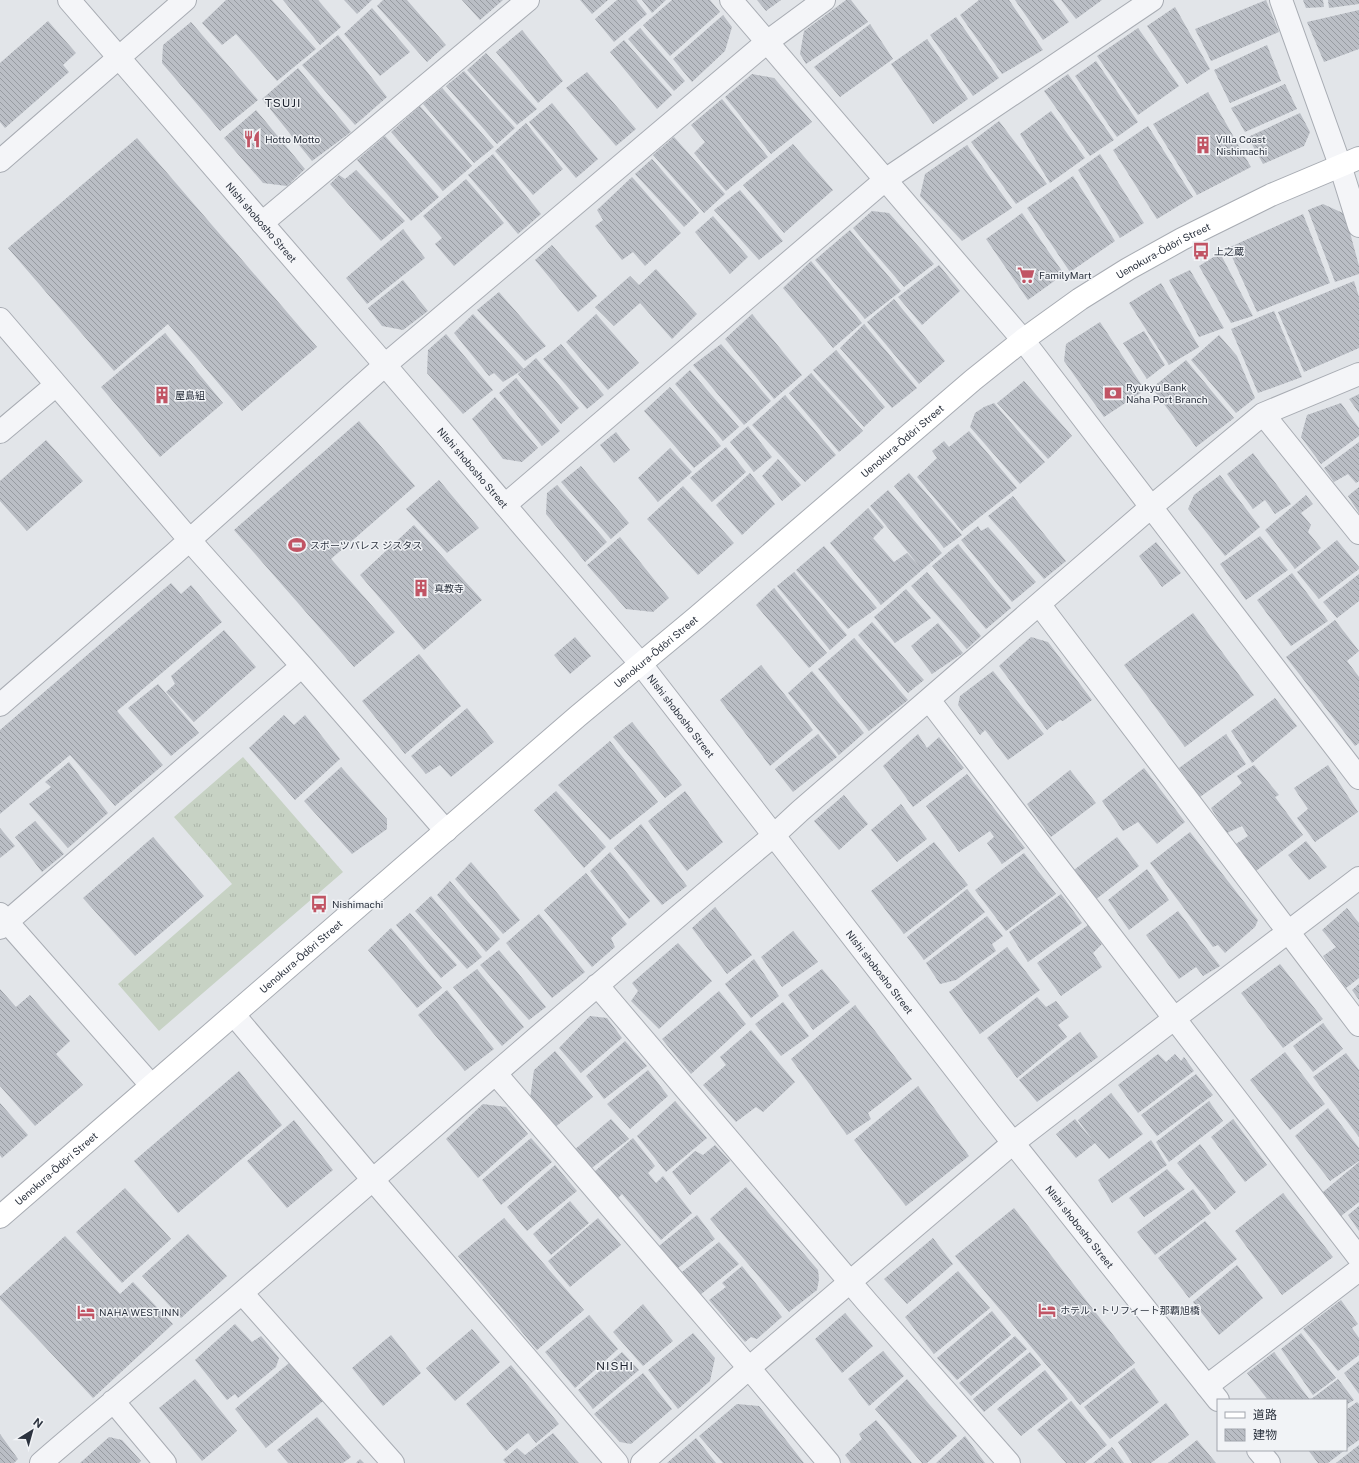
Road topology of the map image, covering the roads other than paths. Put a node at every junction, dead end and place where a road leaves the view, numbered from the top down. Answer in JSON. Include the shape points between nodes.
{"nodes":[{"id":1,"x":68,"y":0,"type":"edge"},
{"id":2,"x":185,"y":0,"type":"edge"},
{"id":3,"x":528,"y":0,"type":"edge"},
{"id":4,"x":731,"y":0,"type":"edge"},
{"id":5,"x":824,"y":0,"type":"edge"},
{"id":6,"x":1152,"y":0,"type":"edge"},
{"id":7,"x":1281,"y":0,"type":"edge"},
{"id":8,"x":767,"y":42,"type":"junction"},
{"id":9,"x":119,"y":57,"type":"junction"},
{"id":10,"x":0,"y":161,"type":"edge"},
{"id":11,"x":1350,"y":161,"type":"edge"},
{"id":12,"x":885,"y":180,"type":"junction"},
{"id":13,"x":262,"y":223,"type":"junction"},
{"id":14,"x":1359,"y":226,"type":"edge"},
{"id":15,"x":0,"y":319,"type":"edge"},
{"id":16,"x":1023,"y":340,"type":"junction"},
{"id":17,"x":385,"y":365,"type":"junction"},
{"id":18,"x":1359,"y":374,"type":"edge"},
{"id":19,"x":56,"y":385,"type":"junction"},
{"id":20,"x":1263,"y":414,"type":"junction"},
{"id":21,"x":0,"y":432,"type":"edge"},
{"id":22,"x":505,"y":505,"type":"junction"},
{"id":23,"x":1152,"y":507,"type":"junction"},
{"id":24,"x":1359,"y":533,"type":"edge"},
{"id":25,"x":189,"y":540,"type":"junction"},
{"id":26,"x":1039,"y":604,"type":"junction"},
{"id":27,"x":640,"y":663,"type":"junction"},
{"id":28,"x":302,"y":666,"type":"junction"},
{"id":29,"x":929,"y":700,"type":"junction"},
{"id":30,"x":0,"y":705,"type":"edge"},
{"id":31,"x":1359,"y":778,"type":"edge"},
{"id":32,"x":446,"y":831,"type":"junction"},
{"id":33,"x":773,"y":836,"type":"junction"},
{"id":34,"x":1359,"y":878,"type":"edge"},
{"id":35,"x":2,"y":921,"type":"edge"},
{"id":36,"x":1289,"y":931,"type":"junction"},
{"id":37,"x":597,"y":985,"type":"junction"},
{"id":38,"x":234,"y":1015,"type":"junction"},
{"id":39,"x":1175,"y":1018,"type":"junction"},
{"id":40,"x":1359,"y":1025,"type":"edge"},
{"id":41,"x":496,"y":1074,"type":"junction"},
{"id":42,"x":151,"y":1085,"type":"junction"},
{"id":43,"x":1013,"y":1143,"type":"junction"},
{"id":44,"x":373,"y":1180,"type":"junction"},
{"id":45,"x":0,"y":1217,"type":"edge"},
{"id":46,"x":1359,"y":1258,"type":"edge"},
{"id":47,"x":1359,"y":1270,"type":"edge"},
{"id":48,"x":850,"y":1282,"type":"junction"},
{"id":49,"x":242,"y":1293,"type":"junction"},
{"id":50,"x":749,"y":1368,"type":"junction"},
{"id":51,"x":1213,"y":1393,"type":"edge"},
{"id":52,"x":113,"y":1401,"type":"junction"},
{"id":53,"x":1259,"y":1451,"type":"edge"},
{"id":54,"x":41,"y":1463,"type":"edge"},
{"id":55,"x":166,"y":1463,"type":"edge"},
{"id":56,"x":393,"y":1463,"type":"edge"},
{"id":57,"x":617,"y":1463,"type":"edge"},
{"id":58,"x":642,"y":1463,"type":"edge"},
{"id":59,"x":829,"y":1463,"type":"edge"},
{"id":60,"x":1009,"y":1463,"type":"edge"},
{"id":61,"x":1268,"y":1463,"type":"edge"}],
"edges":[{"from":1,"to":9,"type":"street","name":"NIshi shobosho Street"},
{"from":2,"to":9,"type":"street"},
{"from":3,"to":13,"type":"street"},
{"from":4,"to":8,"type":"street"},
{"from":5,"to":8,"type":"street"},
{"from":6,"to":12,"type":"street"},
{"from":7,"to":11,"type":"street"},
{"from":8,"to":12,"type":"street"},
{"from":8,"to":17,"type":"street"},
{"from":9,"to":10,"type":"street"},
{"from":9,"to":13,"type":"street","name":"NIshi shobosho Street"},
{"from":11,"to":14,"type":"street"},
{"from":11,"to":16,"type":"main road","name":"Uenokura-Ōdōri Street","via":[[1271,195],[1182,239],[1080,299]]},
{"from":12,"to":16,"type":"street"},
{"from":12,"to":22,"type":"street"},
{"from":13,"to":17,"type":"street","name":"NIshi shobosho Street"},
{"from":15,"to":19,"type":"street"},
{"from":16,"to":23,"type":"street"},
{"from":16,"to":27,"type":"main road","name":"Uenokura-Ōdōri Street"},
{"from":17,"to":22,"type":"street","name":"NIshi shobosho Street"},
{"from":17,"to":25,"type":"street"},
{"from":18,"to":20,"type":"street"},
{"from":19,"to":21,"type":"street"},
{"from":19,"to":25,"type":"street"},
{"from":20,"to":23,"type":"street"},
{"from":20,"to":24,"type":"street"},
{"from":22,"to":27,"type":"street","name":"NIshi shobosho Street"},
{"from":23,"to":26,"type":"street"},
{"from":23,"to":31,"type":"street"},
{"from":25,"to":28,"type":"street"},
{"from":25,"to":30,"type":"street"},
{"from":26,"to":29,"type":"street"},
{"from":26,"to":36,"type":"street"},
{"from":27,"to":32,"type":"main road","name":"Uenokura-Ōdōri Street"},
{"from":27,"to":33,"type":"street","name":"NIshi shobosho Street"},
{"from":28,"to":32,"type":"street"},
{"from":28,"to":35,"type":"street"},
{"from":29,"to":33,"type":"street"},
{"from":29,"to":39,"type":"street"},
{"from":32,"to":38,"type":"main road","name":"Uenokura-Ōdōri Street"},
{"from":33,"to":37,"type":"street"},
{"from":33,"to":43,"type":"street","name":"NIshi shobosho Street"},
{"from":34,"to":36,"type":"street"},
{"from":35,"to":42,"type":"street"},
{"from":36,"to":39,"type":"street"},
{"from":36,"to":40,"type":"street"},
{"from":37,"to":41,"type":"street"},
{"from":37,"to":48,"type":"street"},
{"from":38,"to":42,"type":"main road","name":"Uenokura-Ōdōri Street"},
{"from":38,"to":44,"type":"street"},
{"from":39,"to":43,"type":"street"},
{"from":39,"to":46,"type":"street"},
{"from":41,"to":44,"type":"street"},
{"from":41,"to":50,"type":"street"},
{"from":42,"to":45,"type":"main road","name":"Uenokura-Ōdōri Street"},
{"from":43,"to":48,"type":"street"},
{"from":43,"to":51,"type":"street","name":"NIshi shobosho Street"},
{"from":44,"to":49,"type":"street"},
{"from":44,"to":57,"type":"street"},
{"from":47,"to":51,"type":"street"},
{"from":48,"to":50,"type":"street"},
{"from":48,"to":60,"type":"street"},
{"from":49,"to":52,"type":"street"},
{"from":49,"to":56,"type":"street"},
{"from":50,"to":58,"type":"street"},
{"from":50,"to":59,"type":"street"},
{"from":52,"to":54,"type":"street"},
{"from":52,"to":55,"type":"street"},
{"from":53,"to":61,"type":"street"}]}
